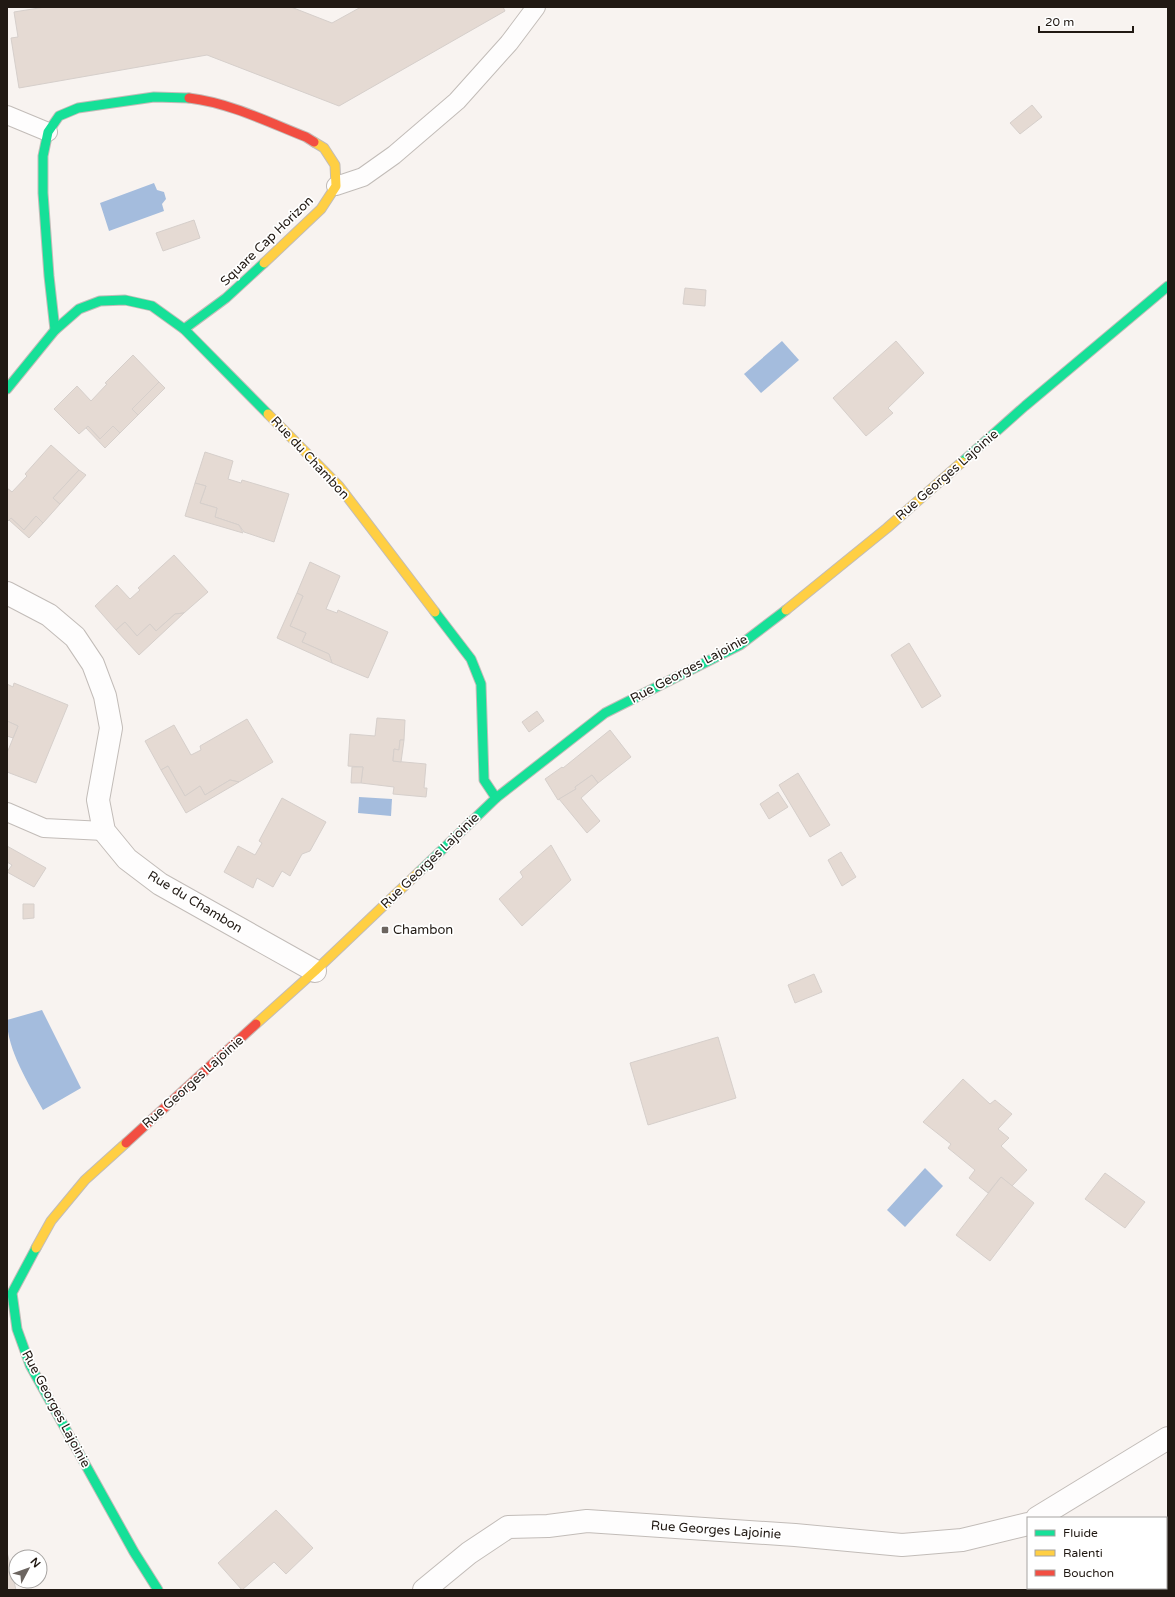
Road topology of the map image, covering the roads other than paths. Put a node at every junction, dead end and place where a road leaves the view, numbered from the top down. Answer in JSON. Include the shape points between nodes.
{"nodes":[{"id":1,"x":536,"y":7,"type":"edge"},
{"id":2,"x":7,"y":115,"type":"edge"},
{"id":3,"x":48,"y":132,"type":"junction"},
{"id":4,"x":336,"y":186,"type":"junction"},
{"id":5,"x":1168,"y":286,"type":"edge"},
{"id":6,"x":184,"y":328,"type":"junction"},
{"id":7,"x":55,"y":330,"type":"junction"},
{"id":8,"x":7,"y":389,"type":"edge"},
{"id":9,"x":7,"y":593,"type":"edge"},
{"id":10,"x":496,"y":798,"type":"junction"},
{"id":11,"x":7,"y":812,"type":"edge"},
{"id":12,"x":104,"y":831,"type":"junction"},
{"id":13,"x":315,"y":971,"type":"junction"},
{"id":14,"x":9,"y":1293,"type":"edge"},
{"id":15,"x":1168,"y":1438,"type":"edge"},
{"id":16,"x":1039,"y":1517,"type":"edge"},
{"id":17,"x":1027,"y":1524,"type":"edge"},
{"id":18,"x":158,"y":1590,"type":"edge"},
{"id":19,"x":424,"y":1590,"type":"edge"}],
"edges":[{"from":1,"to":4,"type":"lane","via":[[509,43],[457,101],[394,156],[363,177]]},
{"from":2,"to":3,"type":"lane"},
{"from":3,"to":4,"type":"street","via":[[59,116],[78,108],[154,97],[206,100],[306,137],[324,148],[334,165]]},
{"from":3,"to":7,"type":"street","via":[[43,156],[43,192]]},
{"from":4,"to":6,"type":"street","name":"Square Cap Horizon","via":[[321,209],[226,298]]},
{"from":5,"to":10,"type":"street","name":"Rue Georges Lajoinie","via":[[802,598],[740,645],[604,713]]},
{"from":6,"to":7,"type":"street","name":"Rue du Chambon","via":[[152,306],[125,300],[100,301],[79,309]]},
{"from":6,"to":10,"type":"street","name":"Rue du Chambon","via":[[339,486],[471,659],[481,684],[484,780]]},
{"from":7,"to":8,"type":"street","name":"Rue du Chambon"},
{"from":9,"to":12,"type":"street","name":"Rue du Chambon","via":[[49,615],[75,637],[94,664],[105,696],[111,728],[98,800]]},
{"from":10,"to":13,"type":"street","name":"Rue Georges Lajoinie"},
{"from":11,"to":12,"type":"lane","via":[[44,828]]},
{"from":12,"to":13,"type":"street","name":"Rue du Chambon","via":[[127,860],[160,884]]},
{"from":13,"to":14,"type":"street","name":"Rue Georges Lajoinie","via":[[85,1180],[50,1220]]},
{"from":14,"to":18,"type":"street","name":"Rue Georges Lajoinie","via":[[17,1329],[30,1365],[134,1552]]},
{"from":15,"to":16,"type":"street"},
{"from":17,"to":19,"type":"street","name":"Rue Georges Lajoinie","via":[[962,1540],[902,1545],[587,1521],[548,1526],[508,1527],[469,1553]]}]}
